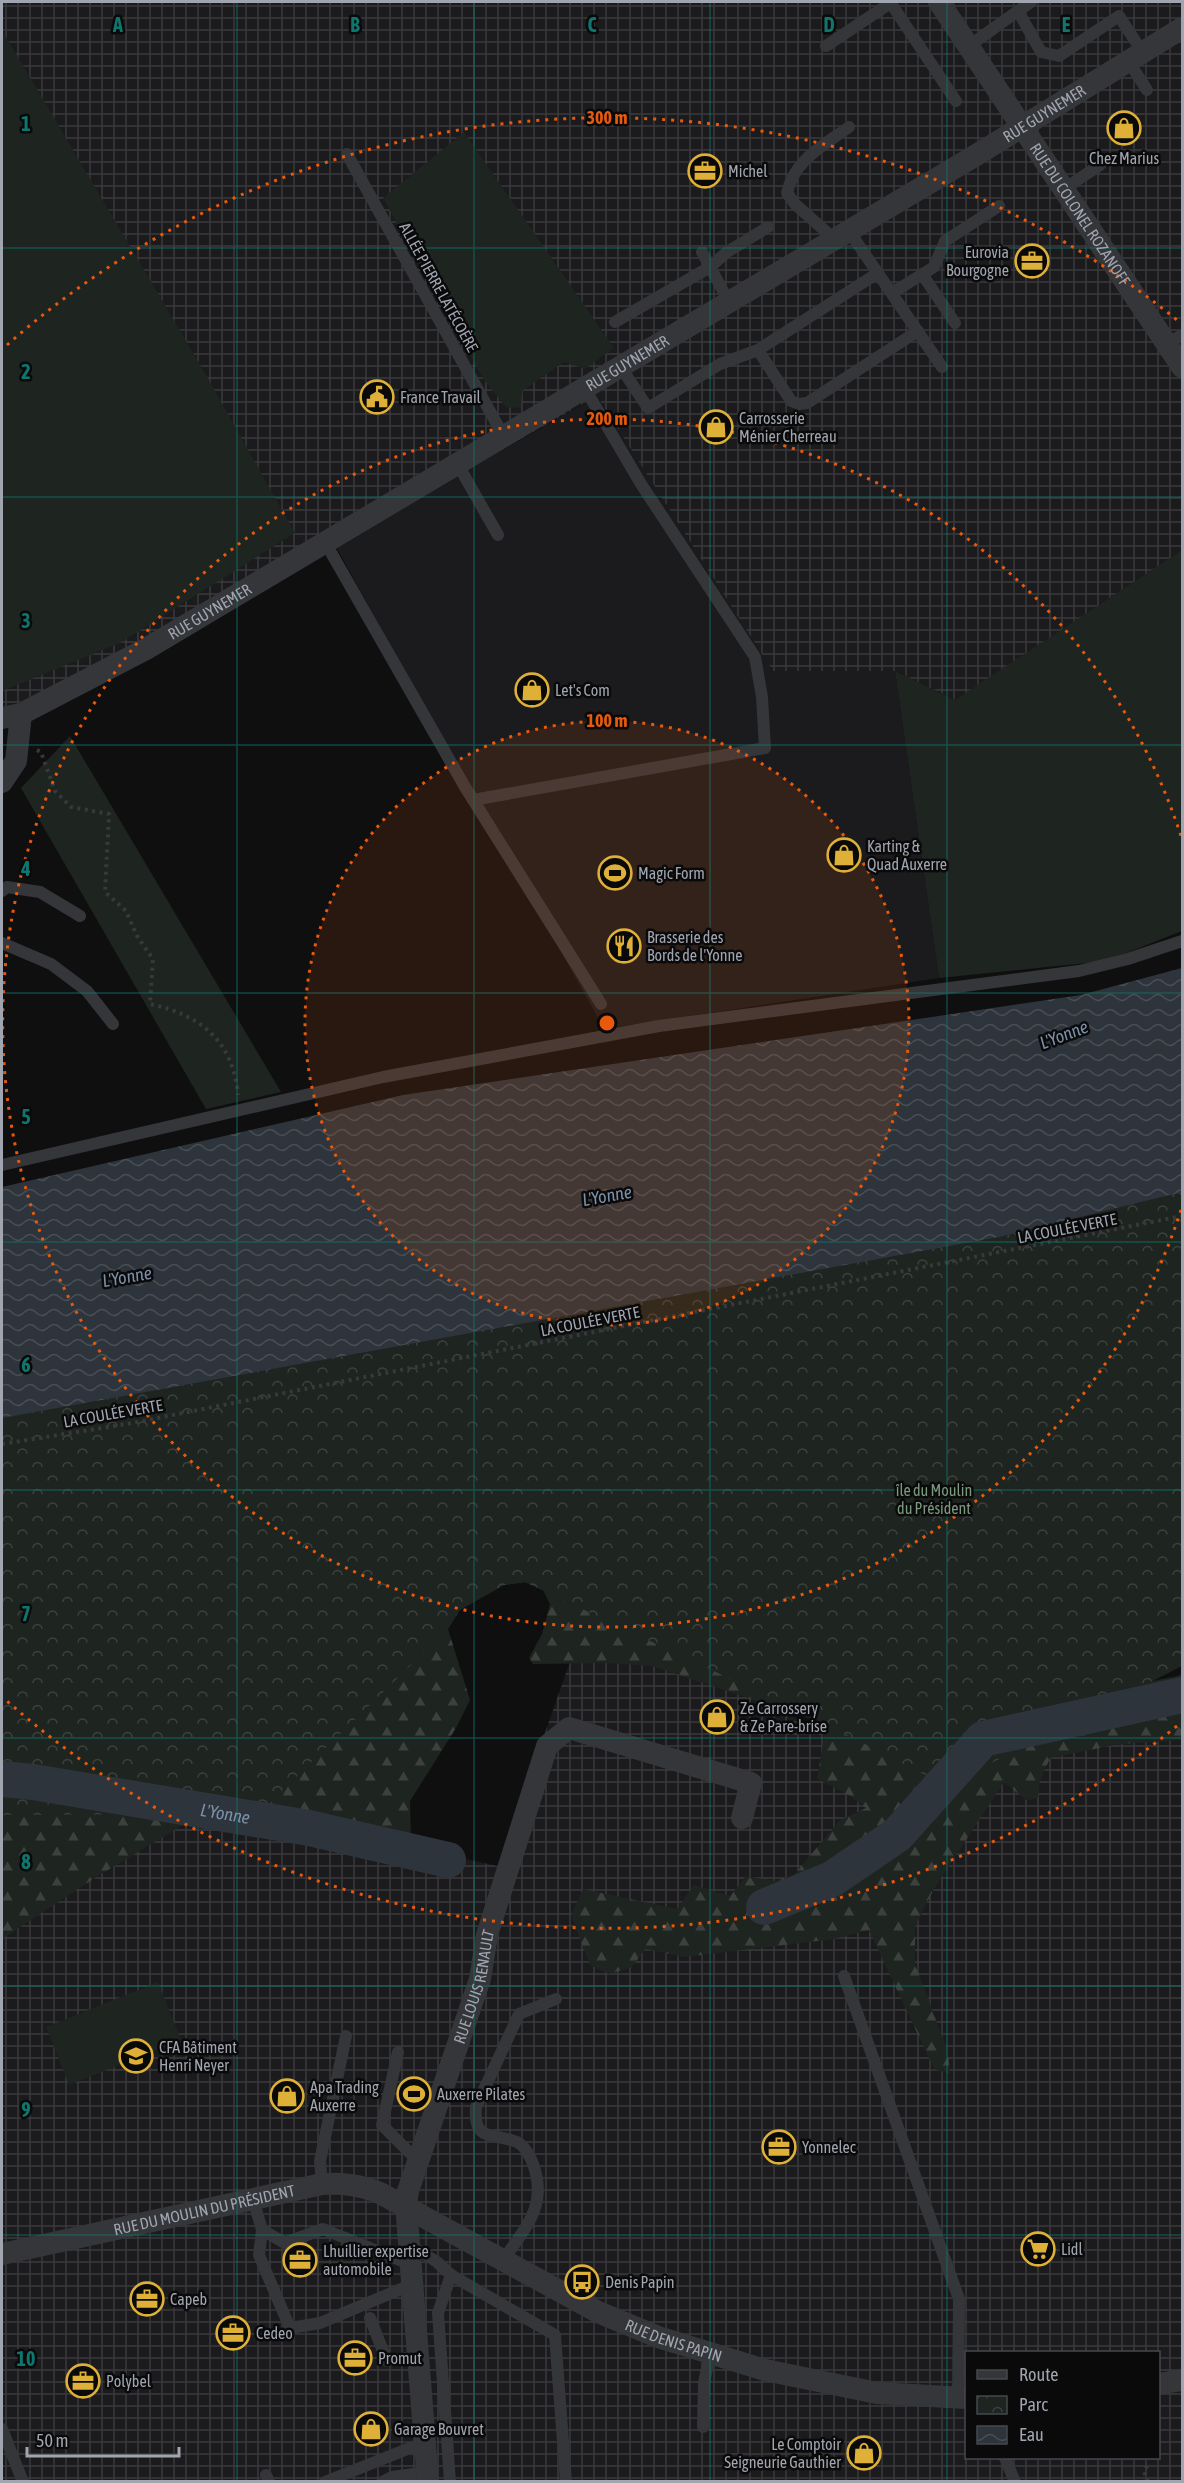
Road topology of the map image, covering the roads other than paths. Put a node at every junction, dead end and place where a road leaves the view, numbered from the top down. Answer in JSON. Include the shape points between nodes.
{"nodes":[{"id":1,"x":891,"y":2,"type":"edge"},
{"id":2,"x":939,"y":2,"type":"edge"},
{"id":3,"x":1031,"y":2,"type":"edge"},
{"id":4,"x":1018,"y":11,"type":"junction"},
{"id":5,"x":1182,"y":28,"type":"edge"},
{"id":6,"x":826,"y":46,"type":"dead end"},
{"id":7,"x":969,"y":46,"type":"junction"},
{"id":8,"x":1136,"y":58,"type":"junction"},
{"id":9,"x":1147,"y":90,"type":"dead end"},
{"id":10,"x":956,"y":101,"type":"dead end"},
{"id":11,"x":1023,"y":126,"type":"junction"},
{"id":12,"x":849,"y":127,"type":"dead end"},
{"id":13,"x":347,"y":154,"type":"dead end"},
{"id":14,"x":1101,"y":165,"type":"dead end"},
{"id":15,"x":1064,"y":189,"type":"junction"},
{"id":16,"x":999,"y":206,"type":"dead end"},
{"id":17,"x":768,"y":227,"type":"dead end"},
{"id":18,"x":841,"y":235,"type":"junction"},
{"id":19,"x":702,"y":252,"type":"dead end"},
{"id":20,"x":710,"y":267,"type":"junction"},
{"id":21,"x":878,"y":273,"type":"junction"},
{"id":22,"x":922,"y":274,"type":"junction"},
{"id":23,"x":892,"y":293,"type":"junction"},
{"id":24,"x":729,"y":302,"type":"junction"},
{"id":25,"x":615,"y":322,"type":"dead end"},
{"id":26,"x":956,"y":323,"type":"dead end"},
{"id":27,"x":918,"y":331,"type":"junction"},
{"id":28,"x":1175,"y":340,"type":"edge"},
{"id":29,"x":758,"y":350,"type":"junction"},
{"id":30,"x":620,"y":366,"type":"junction"},
{"id":31,"x":942,"y":367,"type":"dead end"},
{"id":32,"x":1182,"y":367,"type":"edge"},
{"id":33,"x":584,"y":387,"type":"junction"},
{"id":34,"x":503,"y":435,"type":"junction"},
{"id":35,"x":457,"y":463,"type":"junction"},
{"id":36,"x":498,"y":535,"type":"dead end"},
{"id":37,"x":325,"y":542,"type":"junction"},
{"id":38,"x":11,"y":716,"type":"edge"},
{"id":39,"x":2,"y":782,"type":"edge"},
{"id":40,"x":473,"y":800,"type":"junction"},
{"id":41,"x":2,"y":891,"type":"edge"},
{"id":42,"x":80,"y":916,"type":"dead end"},
{"id":43,"x":1182,"y":941,"type":"edge"},
{"id":44,"x":2,"y":943,"type":"edge"},
{"id":45,"x":601,"y":1004,"type":"dead end"},
{"id":46,"x":113,"y":1024,"type":"dead end"},
{"id":47,"x":2,"y":1165,"type":"edge"},
{"id":48,"x":742,"y":1818,"type":"dead end"},
{"id":49,"x":844,"y":1976,"type":"dead end"},
{"id":50,"x":556,"y":1999,"type":"dead end"},
{"id":51,"x":346,"y":2036,"type":"dead end"},
{"id":52,"x":398,"y":2052,"type":"dead end"},
{"id":53,"x":418,"y":2161,"type":"junction"},
{"id":54,"x":322,"y":2184,"type":"junction"},
{"id":55,"x":253,"y":2199,"type":"junction"},
{"id":56,"x":406,"y":2205,"type":"junction"},
{"id":57,"x":262,"y":2230,"type":"junction"},
{"id":58,"x":2,"y":2254,"type":"edge"},
{"id":59,"x":504,"y":2259,"type":"junction"},
{"id":60,"x":412,"y":2264,"type":"junction"},
{"id":61,"x":451,"y":2275,"type":"junction"},
{"id":62,"x":370,"y":2318,"type":"dead end"},
{"id":63,"x":710,"y":2354,"type":"junction"},
{"id":64,"x":419,"y":2356,"type":"junction"},
{"id":65,"x":1182,"y":2380,"type":"edge"},
{"id":66,"x":1160,"y":2384,"type":"edge"},
{"id":67,"x":962,"y":2398,"type":"edge"},
{"id":68,"x":703,"y":2427,"type":"dead end"},
{"id":69,"x":2,"y":2429,"type":"edge"},
{"id":70,"x":425,"y":2445,"type":"junction"},
{"id":71,"x":1006,"y":2459,"type":"edge"},
{"id":72,"x":428,"y":2477,"type":"edge"},
{"id":73,"x":23,"y":2481,"type":"edge"},
{"id":74,"x":326,"y":2481,"type":"edge"},
{"id":75,"x":382,"y":2481,"type":"edge"},
{"id":76,"x":450,"y":2481,"type":"edge"},
{"id":77,"x":566,"y":2481,"type":"edge"},
{"id":78,"x":1015,"y":2481,"type":"edge"}],
"edges":[{"from":1,"to":6,"type":"lane"},
{"from":1,"to":10,"type":"lane"},
{"from":2,"to":7,"type":"street","name":"RUE DU COLONEL ROZANOFF"},
{"from":3,"to":4,"type":"lane"},
{"from":4,"to":7,"type":"lane"},
{"from":4,"to":8,"type":"lane","via":[[1041,51],[1059,56],[1119,16]]},
{"from":5,"to":8,"type":"street","name":"RUE GUYNEMER"},
{"from":7,"to":11,"type":"street","name":"RUE DU COLONEL ROZANOFF"},
{"from":8,"to":9,"type":"lane"},
{"from":8,"to":11,"type":"street","name":"RUE GUYNEMER"},
{"from":11,"to":15,"type":"street","name":"RUE DU COLONEL ROZANOFF"},
{"from":11,"to":18,"type":"street","name":"RUE GUYNEMER"},
{"from":12,"to":18,"type":"lane","via":[[800,162],[787,193],[795,204]]},
{"from":13,"to":34,"type":"lane","name":"ALLÉE PIERRE LATÉCOÈRE"},
{"from":14,"to":15,"type":"lane"},
{"from":15,"to":28,"type":"street","name":"RUE DU COLONEL ROZANOFF"},
{"from":16,"to":22,"type":"lane","via":[[945,241],[934,267]]},
{"from":17,"to":20,"type":"lane"},
{"from":18,"to":21,"type":"lane"},
{"from":18,"to":24,"type":"street","name":"RUE GUYNEMER"},
{"from":19,"to":20,"type":"lane"},
{"from":20,"to":24,"type":"lane"},
{"from":20,"to":25,"type":"lane"},
{"from":21,"to":23,"type":"lane"},
{"from":21,"to":29,"type":"lane"},
{"from":22,"to":23,"type":"lane"},
{"from":22,"to":26,"type":"lane"},
{"from":23,"to":27,"type":"lane"},
{"from":24,"to":30,"type":"street","name":"RUE GUYNEMER"},
{"from":27,"to":29,"type":"lane","via":[[807,403],[799,404],[791,401]]},
{"from":27,"to":31,"type":"lane"},
{"from":28,"to":32,"type":"street","name":"RUE DU COLONEL ROZANOFF"},
{"from":29,"to":30,"type":"lane","via":[[720,364],[648,408]]},
{"from":30,"to":33,"type":"street","name":"RUE GUYNEMER"},
{"from":33,"to":34,"type":"street","name":"RUE GUYNEMER"},
{"from":33,"to":40,"type":"lane","via":[[641,484],[755,657],[765,748]]},
{"from":34,"to":35,"type":"street","name":"RUE GUYNEMER"},
{"from":35,"to":36,"type":"lane"},
{"from":35,"to":37,"type":"street","name":"RUE GUYNEMER"},
{"from":37,"to":38,"type":"street","name":"RUE GUYNEMER","via":[[146,649]]},
{"from":37,"to":40,"type":"lane"},
{"from":38,"to":39,"type":"street","via":[[18,740],[16,761]]},
{"from":40,"to":45,"type":"lane"},
{"from":41,"to":42,"type":"lane","via":[[7,887],[40,892]]},
{"from":43,"to":47,"type":"lane","via":[[1079,971],[658,1026],[383,1077]]},
{"from":44,"to":46,"type":"lane","via":[[51,964],[87,991]]},
{"from":48,"to":53,"type":"street","name":"RUE LOUIS RENAULT","via":[[752,1783],[568,1728],[547,1746],[487,1935],[480,1979]]},
{"from":49,"to":67,"type":"lane","via":[[960,2300]]},
{"from":50,"to":59,"type":"lane","via":[[519,2014],[476,2107],[475,2123],[480,2131],[518,2143],[529,2154],[536,2173],[539,2197],[531,2220]]},
{"from":51,"to":54,"type":"lane","via":[[320,2161]]},
{"from":52,"to":53,"type":"lane","via":[[382,2125]]},
{"from":53,"to":56,"type":"street","name":"RUE LOUIS RENAULT"},
{"from":54,"to":55,"type":"street","name":"RUE DU MOULIN DU PRÉSIDENT"},
{"from":54,"to":56,"type":"street","name":"RUE DU MOULIN DU PRÉSIDENT","via":[[363,2186]]},
{"from":55,"to":57,"type":"lane"},
{"from":55,"to":58,"type":"street","name":"RUE DU MOULIN DU PRÉSIDENT"},
{"from":56,"to":59,"type":"street","name":"RUE DENIS PAPIN"},
{"from":56,"to":60,"type":"street","name":"RUE LOUIS RENAULT"},
{"from":57,"to":60,"type":"lane","via":[[285,2243],[323,2229]]},
{"from":57,"to":60,"type":"lane","via":[[259,2255],[290,2328],[320,2322]]},
{"from":59,"to":63,"type":"street","name":"RUE DENIS PAPIN","via":[[598,2312]]},
{"from":60,"to":61,"type":"lane","via":[[437,2262]]},
{"from":60,"to":64,"type":"street","name":"RUE LOUIS RENAULT"},
{"from":61,"to":76,"type":"lane","via":[[438,2313]]},
{"from":61,"to":77,"type":"lane","via":[[555,2335]]},
{"from":62,"to":64,"type":"lane","via":[[387,2361]]},
{"from":63,"to":67,"type":"street","name":"RUE DENIS PAPIN","via":[[765,2370],[877,2393]]},
{"from":63,"to":68,"type":"lane","via":[[704,2384]]},
{"from":64,"to":70,"type":"street","name":"RUE LOUIS RENAULT"},
{"from":65,"to":66,"type":"street"},
{"from":69,"to":73,"type":"lane"},
{"from":70,"to":72,"type":"street","name":"RUE LOUIS RENAULT"},
{"from":70,"to":74,"type":"lane","via":[[415,2445]]},
{"from":71,"to":78,"type":"lane"},
{"from":72,"to":75,"type":"lane","via":[[392,2477]]}]}
